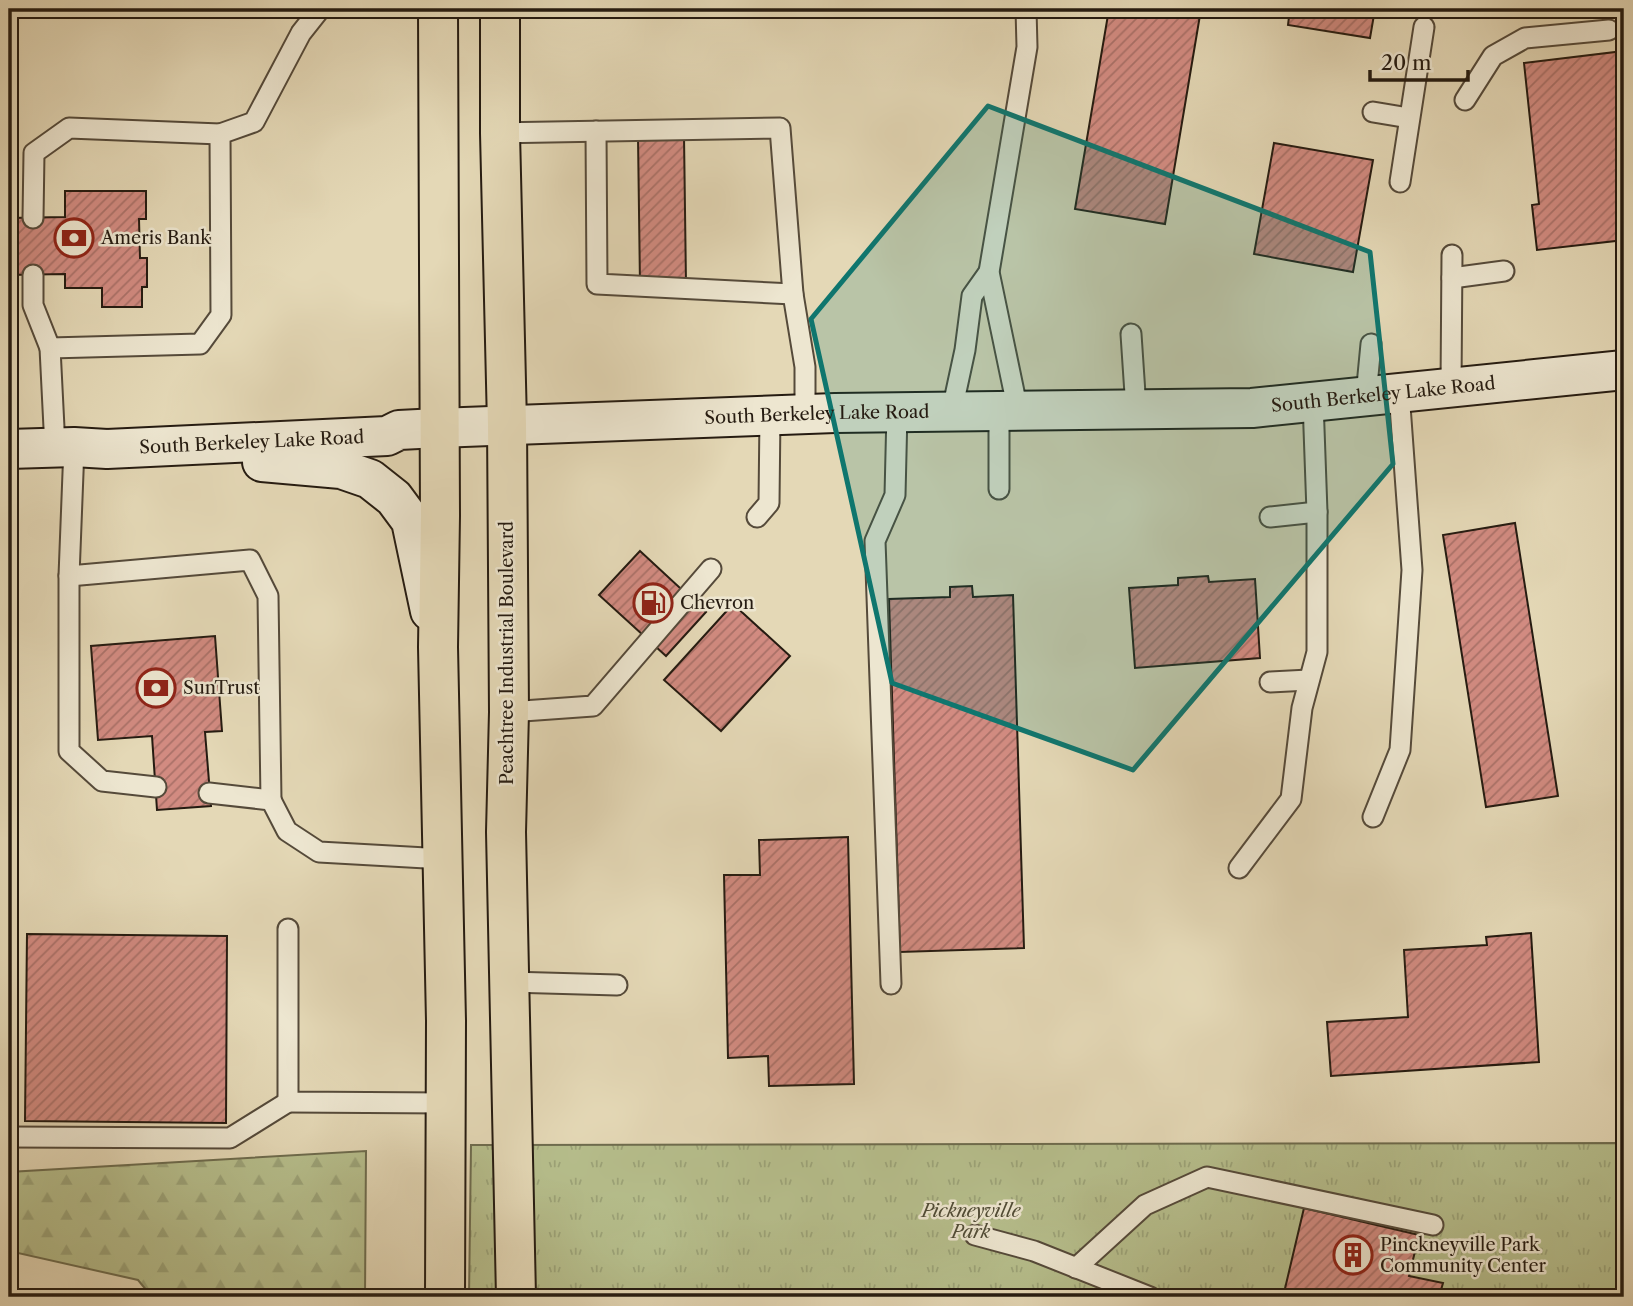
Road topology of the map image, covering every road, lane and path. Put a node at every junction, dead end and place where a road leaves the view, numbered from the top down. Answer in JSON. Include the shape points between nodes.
{"nodes":[{"id":1,"x":320,"y":9,"type":"edge"},
{"id":2,"x":438,"y":9,"type":"edge"},
{"id":3,"x":500,"y":9,"type":"edge"},
{"id":4,"x":1026,"y":9,"type":"edge"},
{"id":5,"x":1424,"y":27,"type":"dead end"},
{"id":6,"x":1609,"y":30,"type":"dead end"},
{"id":7,"x":1465,"y":100,"type":"dead end"},
{"id":8,"x":1373,"y":112,"type":"dead end"},
{"id":9,"x":1409,"y":118,"type":"junction"},
{"id":10,"x":596,"y":131,"type":"junction"},
{"id":11,"x":500,"y":133,"type":"junction"},
{"id":12,"x":220,"y":134,"type":"junction"},
{"id":13,"x":1400,"y":181,"type":"dead end"},
{"id":14,"x":33,"y":218,"type":"dead end"},
{"id":15,"x":1452,"y":255,"type":"dead end"},
{"id":16,"x":1504,"y":271,"type":"dead end"},
{"id":17,"x":989,"y":272,"type":"junction"},
{"id":18,"x":33,"y":275,"type":"dead end"},
{"id":19,"x":1452,"y":278,"type":"junction"},
{"id":20,"x":793,"y":294,"type":"junction"},
{"id":21,"x":1132,"y":334,"type":"dead end"},
{"id":22,"x":1371,"y":344,"type":"dead end"},
{"id":23,"x":50,"y":348,"type":"junction"},
{"id":24,"x":1624,"y":370,"type":"edge"},
{"id":25,"x":1451,"y":386,"type":"junction"},
{"id":26,"x":1383,"y":394,"type":"junction"},
{"id":27,"x":1313,"y":401,"type":"junction"},
{"id":28,"x":1136,"y":409,"type":"junction"},
{"id":29,"x":1009,"y":411,"type":"junction"},
{"id":30,"x":897,"y":412,"type":"junction"},
{"id":31,"x":944,"y":412,"type":"junction"},
{"id":32,"x":788,"y":415,"type":"junction"},
{"id":33,"x":507,"y":424,"type":"junction"},
{"id":34,"x":439,"y":428,"type":"junction"},
{"id":35,"x":79,"y":448,"type":"junction"},
{"id":36,"x":9,"y":449,"type":"edge"},
{"id":37,"x":999,"y":489,"type":"dead end"},
{"id":38,"x":1317,"y":512,"type":"junction"},
{"id":39,"x":757,"y":517,"type":"dead end"},
{"id":40,"x":1270,"y":517,"type":"dead end"},
{"id":41,"x":711,"y":569,"type":"dead end"},
{"id":42,"x":69,"y":576,"type":"junction"},
{"id":43,"x":438,"y":647,"type":"junction"},
{"id":44,"x":1309,"y":680,"type":"junction"},
{"id":45,"x":1270,"y":682,"type":"dead end"},
{"id":46,"x":509,"y":712,"type":"junction"},
{"id":47,"x":156,"y":787,"type":"dead end"},
{"id":48,"x":209,"y":793,"type":"dead end"},
{"id":49,"x":271,"y":800,"type":"junction"},
{"id":50,"x":1373,"y":817,"type":"dead end"},
{"id":51,"x":444,"y":859,"type":"junction"},
{"id":52,"x":1239,"y":869,"type":"dead end"},
{"id":53,"x":288,"y":929,"type":"dead end"},
{"id":54,"x":509,"y":982,"type":"junction"},
{"id":55,"x":617,"y":985,"type":"dead end"},
{"id":56,"x":891,"y":985,"type":"dead end"},
{"id":57,"x":288,"y":1102,"type":"junction"},
{"id":58,"x":446,"y":1103,"type":"junction"},
{"id":59,"x":9,"y":1138,"type":"edge"},
{"id":60,"x":1433,"y":1225,"type":"dead end"},
{"id":61,"x":975,"y":1235,"type":"dead end"},
{"id":62,"x":1076,"y":1268,"type":"junction"},
{"id":63,"x":445,"y":1297,"type":"edge"},
{"id":64,"x":516,"y":1297,"type":"edge"},
{"id":65,"x":1150,"y":1297,"type":"edge"}],
"edges":[{"from":1,"to":12,"type":"lane","via":[[301,33],[254,122]]},
{"from":2,"to":34,"type":"highway"},
{"from":3,"to":11,"type":"highway","name":"Peachtree Industrial Boulevard"},
{"from":4,"to":17,"type":"lane","via":[[1027,47]]},
{"from":5,"to":9,"type":"lane"},
{"from":6,"to":7,"type":"lane","via":[[1525,38],[1493,56]]},
{"from":8,"to":9,"type":"lane"},
{"from":9,"to":13,"type":"lane"},
{"from":10,"to":11,"type":"lane"},
{"from":10,"to":20,"type":"lane","via":[[597,284]]},
{"from":10,"to":20,"type":"lane","via":[[780,128]]},
{"from":11,"to":33,"type":"highway","name":"Peachtree Industrial Boulevard"},
{"from":12,"to":14,"type":"lane","via":[[69,128],[34,153]]},
{"from":12,"to":23,"type":"lane","via":[[220,315],[200,344]]},
{"from":15,"to":19,"type":"lane"},
{"from":16,"to":19,"type":"lane"},
{"from":17,"to":29,"type":"lane"},
{"from":17,"to":31,"type":"lane","via":[[972,296],[954,401]]},
{"from":18,"to":23,"type":"lane","via":[[33,305]]},
{"from":19,"to":25,"type":"lane"},
{"from":20,"to":32,"type":"lane","via":[[805,367]]},
{"from":21,"to":28,"type":"lane"},
{"from":22,"to":26,"type":"lane"},
{"from":23,"to":35,"type":"lane"},
{"from":24,"to":25,"type":"street","name":"South Berkeley Lake Road"},
{"from":25,"to":26,"type":"street","name":"South Berkeley Lake Road"},
{"from":26,"to":27,"type":"street","name":"South Berkeley Lake Road"},
{"from":26,"to":50,"type":"lane","via":[[1412,570],[1400,750]]},
{"from":27,"to":28,"type":"street","name":"South Berkeley Lake Road","via":[[1252,408]]},
{"from":27,"to":38,"type":"lane"},
{"from":28,"to":29,"type":"street","name":"South Berkeley Lake Road"},
{"from":29,"to":31,"type":"street","name":"South Berkeley Lake Road"},
{"from":29,"to":37,"type":"lane"},
{"from":30,"to":31,"type":"street","name":"South Berkeley Lake Road"},
{"from":30,"to":32,"type":"street","name":"South Berkeley Lake Road"},
{"from":30,"to":56,"type":"lane","via":[[895,495],[874,541]]},
{"from":32,"to":33,"type":"street","name":"South Berkeley Lake Road"},
{"from":32,"to":39,"type":"lane","via":[[769,503]]},
{"from":33,"to":34,"type":"street","name":"South Berkeley Lake Road"},
{"from":33,"to":46,"type":"highway","name":"Peachtree Industrial Boulevard"},
{"from":34,"to":35,"type":"street","name":"South Berkeley Lake Road","via":[[399,430],[387,436]]},
{"from":34,"to":43,"type":"highway"},
{"from":35,"to":36,"type":"street","name":"South Berkeley Lake Road"},
{"from":35,"to":42,"type":"lane"},
{"from":35,"to":43,"type":"street","via":[[341,469],[370,479],[394,498],[411,521]]},
{"from":38,"to":40,"type":"lane"},
{"from":38,"to":44,"type":"lane","via":[[1317,652]]},
{"from":41,"to":46,"type":"lane","via":[[593,706]]},
{"from":42,"to":47,"type":"lane","via":[[69,751],[102,781]]},
{"from":42,"to":49,"type":"lane","via":[[250,560],[268,596]]},
{"from":43,"to":51,"type":"highway"},
{"from":44,"to":45,"type":"lane"},
{"from":44,"to":52,"type":"lane","via":[[1291,799]]},
{"from":46,"to":54,"type":"highway","name":"Peachtree Industrial Boulevard"},
{"from":48,"to":49,"type":"lane"},
{"from":49,"to":51,"type":"lane","via":[[287,831],[319,852]]},
{"from":51,"to":58,"type":"highway"},
{"from":53,"to":57,"type":"lane"},
{"from":54,"to":55,"type":"lane"},
{"from":54,"to":64,"type":"highway","name":"Peachtree Industrial Boulevard"},
{"from":57,"to":58,"type":"lane"},
{"from":57,"to":59,"type":"lane","via":[[230,1138]]},
{"from":58,"to":63,"type":"highway"},
{"from":60,"to":62,"type":"lane","via":[[1208,1177],[1145,1205]]},
{"from":61,"to":62,"type":"lane"},
{"from":62,"to":65,"type":"lane"}]}
